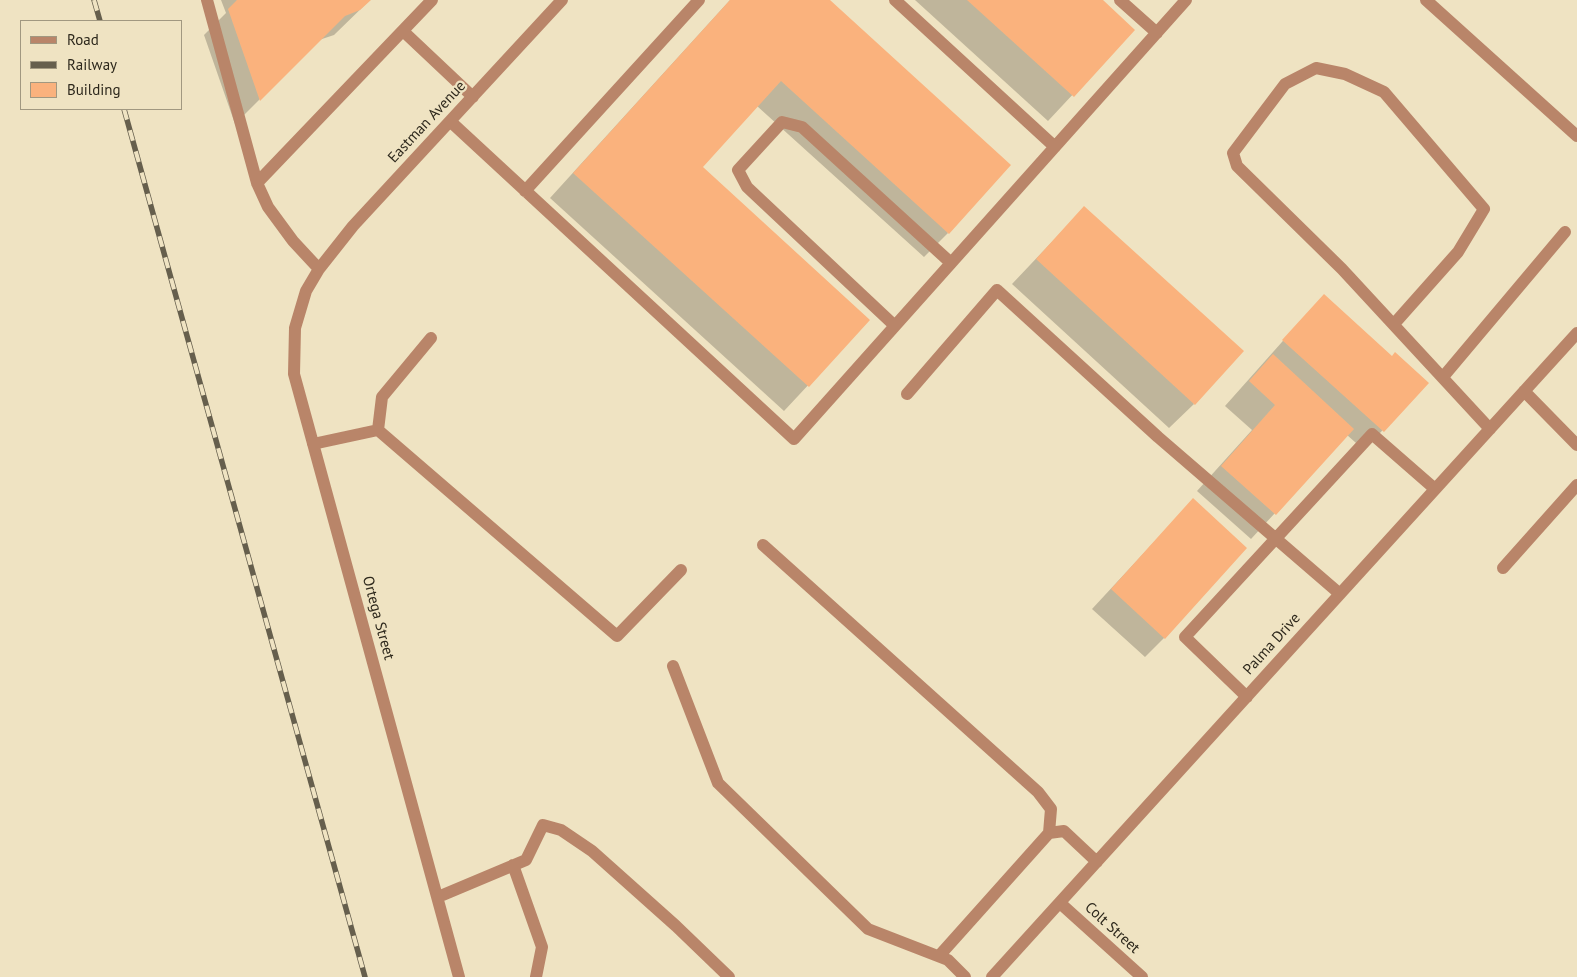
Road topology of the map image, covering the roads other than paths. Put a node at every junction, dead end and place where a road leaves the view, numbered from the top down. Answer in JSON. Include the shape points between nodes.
{"nodes":[{"id":1,"x":207,"y":0,"type":"edge"},
{"id":2,"x":432,"y":0,"type":"edge"},
{"id":3,"x":562,"y":0,"type":"edge"},
{"id":4,"x":699,"y":0,"type":"edge"},
{"id":5,"x":895,"y":0,"type":"edge"},
{"id":6,"x":1120,"y":0,"type":"edge"},
{"id":7,"x":1186,"y":0,"type":"edge"},
{"id":8,"x":1426,"y":0,"type":"edge"},
{"id":9,"x":403,"y":31,"type":"junction"},
{"id":10,"x":1157,"y":33,"type":"junction"},
{"id":11,"x":473,"y":97,"type":"junction"},
{"id":12,"x":451,"y":122,"type":"junction"},
{"id":13,"x":1577,"y":136,"type":"edge"},
{"id":14,"x":1055,"y":147,"type":"junction"},
{"id":15,"x":257,"y":183,"type":"junction"},
{"id":16,"x":525,"y":191,"type":"junction"},
{"id":17,"x":1565,"y":232,"type":"dead end"},
{"id":18,"x":951,"y":263,"type":"junction"},
{"id":19,"x":319,"y":269,"type":"junction"},
{"id":20,"x":1394,"y":324,"type":"junction"},
{"id":21,"x":895,"y":326,"type":"junction"},
{"id":22,"x":1577,"y":333,"type":"edge"},
{"id":23,"x":431,"y":338,"type":"dead end"},
{"id":24,"x":1443,"y":377,"type":"junction"},
{"id":25,"x":1524,"y":391,"type":"junction"},
{"id":26,"x":907,"y":394,"type":"dead end"},
{"id":27,"x":1490,"y":429,"type":"junction"},
{"id":28,"x":378,"y":430,"type":"junction"},
{"id":29,"x":313,"y":444,"type":"junction"},
{"id":30,"x":1577,"y":445,"type":"edge"},
{"id":31,"x":1577,"y":485,"type":"edge"},
{"id":32,"x":1435,"y":488,"type":"junction"},
{"id":33,"x":1277,"y":539,"type":"junction"},
{"id":34,"x":763,"y":545,"type":"dead end"},
{"id":35,"x":1502,"y":568,"type":"dead end"},
{"id":36,"x":680,"y":570,"type":"dead end"},
{"id":37,"x":1340,"y":594,"type":"junction"},
{"id":38,"x":672,"y":666,"type":"dead end"},
{"id":39,"x":1247,"y":697,"type":"junction"},
{"id":40,"x":1049,"y":833,"type":"junction"},
{"id":41,"x":1097,"y":862,"type":"junction"},
{"id":42,"x":513,"y":865,"type":"junction"},
{"id":43,"x":438,"y":897,"type":"junction"},
{"id":44,"x":1060,"y":903,"type":"junction"},
{"id":45,"x":939,"y":956,"type":"junction"},
{"id":46,"x":459,"y":977,"type":"edge"},
{"id":47,"x":536,"y":977,"type":"edge"},
{"id":48,"x":729,"y":977,"type":"edge"},
{"id":49,"x":965,"y":977,"type":"edge"},
{"id":50,"x":992,"y":977,"type":"edge"},
{"id":51,"x":1142,"y":977,"type":"edge"}],
"edges":[{"from":1,"to":15,"type":"street"},
{"from":2,"to":9,"type":"street"},
{"from":3,"to":11,"type":"street","name":"Eastman Avenue"},
{"from":4,"to":16,"type":"street"},
{"from":5,"to":14,"type":"street"},
{"from":6,"to":10,"type":"street"},
{"from":7,"to":10,"type":"street"},
{"from":8,"to":13,"type":"street"},
{"from":9,"to":11,"type":"street"},
{"from":9,"to":15,"type":"street"},
{"from":10,"to":14,"type":"street"},
{"from":11,"to":12,"type":"street","name":"Eastman Avenue"},
{"from":12,"to":16,"type":"street"},
{"from":12,"to":19,"type":"street","name":"Eastman Avenue","via":[[353,226]]},
{"from":14,"to":18,"type":"street"},
{"from":15,"to":19,"type":"street","via":[[268,207]]},
{"from":16,"to":21,"type":"street","via":[[794,439]]},
{"from":17,"to":24,"type":"street"},
{"from":18,"to":21,"type":"street"},
{"from":18,"to":21,"type":"street","via":[[802,127],[782,122],[738,170],[747,187]]},
{"from":19,"to":29,"type":"street","name":"Ortega Street","via":[[306,291],[295,328],[294,374]]},
{"from":20,"to":20,"type":"street","via":[[1237,166],[1233,153],[1285,84],[1316,68],[1345,74],[1384,92],[1484,209],[1458,252]]},
{"from":20,"to":24,"type":"street"},
{"from":22,"to":25,"type":"street","name":"Palma Drive"},
{"from":23,"to":28,"type":"street","via":[[382,397]]},
{"from":24,"to":27,"type":"street"},
{"from":25,"to":27,"type":"street","name":"Palma Drive"},
{"from":25,"to":30,"type":"street"},
{"from":26,"to":33,"type":"street","via":[[997,290],[1158,437]]},
{"from":27,"to":32,"type":"street","name":"Palma Drive"},
{"from":28,"to":29,"type":"street"},
{"from":28,"to":36,"type":"street","via":[[617,636]]},
{"from":29,"to":43,"type":"street","name":"Ortega Street"},
{"from":31,"to":35,"type":"street"},
{"from":32,"to":33,"type":"street","via":[[1372,434]]},
{"from":32,"to":37,"type":"street","name":"Palma Drive"},
{"from":33,"to":37,"type":"street"},
{"from":33,"to":39,"type":"street","via":[[1185,637]]},
{"from":34,"to":40,"type":"street","via":[[1038,792],[1051,809]]},
{"from":37,"to":39,"type":"street","name":"Palma Drive"},
{"from":38,"to":45,"type":"street","via":[[718,783],[868,929]]},
{"from":39,"to":41,"type":"street","name":"Palma Drive"},
{"from":40,"to":41,"type":"street","via":[[1064,831]]},
{"from":40,"to":45,"type":"street"},
{"from":41,"to":44,"type":"street","name":"Palma Drive"},
{"from":42,"to":43,"type":"street"},
{"from":42,"to":47,"type":"street","via":[[542,947]]},
{"from":42,"to":48,"type":"street","via":[[526,860],[543,825],[561,830],[592,851]]},
{"from":43,"to":46,"type":"street","name":"Ortega Street"},
{"from":44,"to":50,"type":"street","name":"Palma Drive"},
{"from":44,"to":51,"type":"street","name":"Colt Street"},
{"from":45,"to":49,"type":"street","via":[[948,960]]}]}
